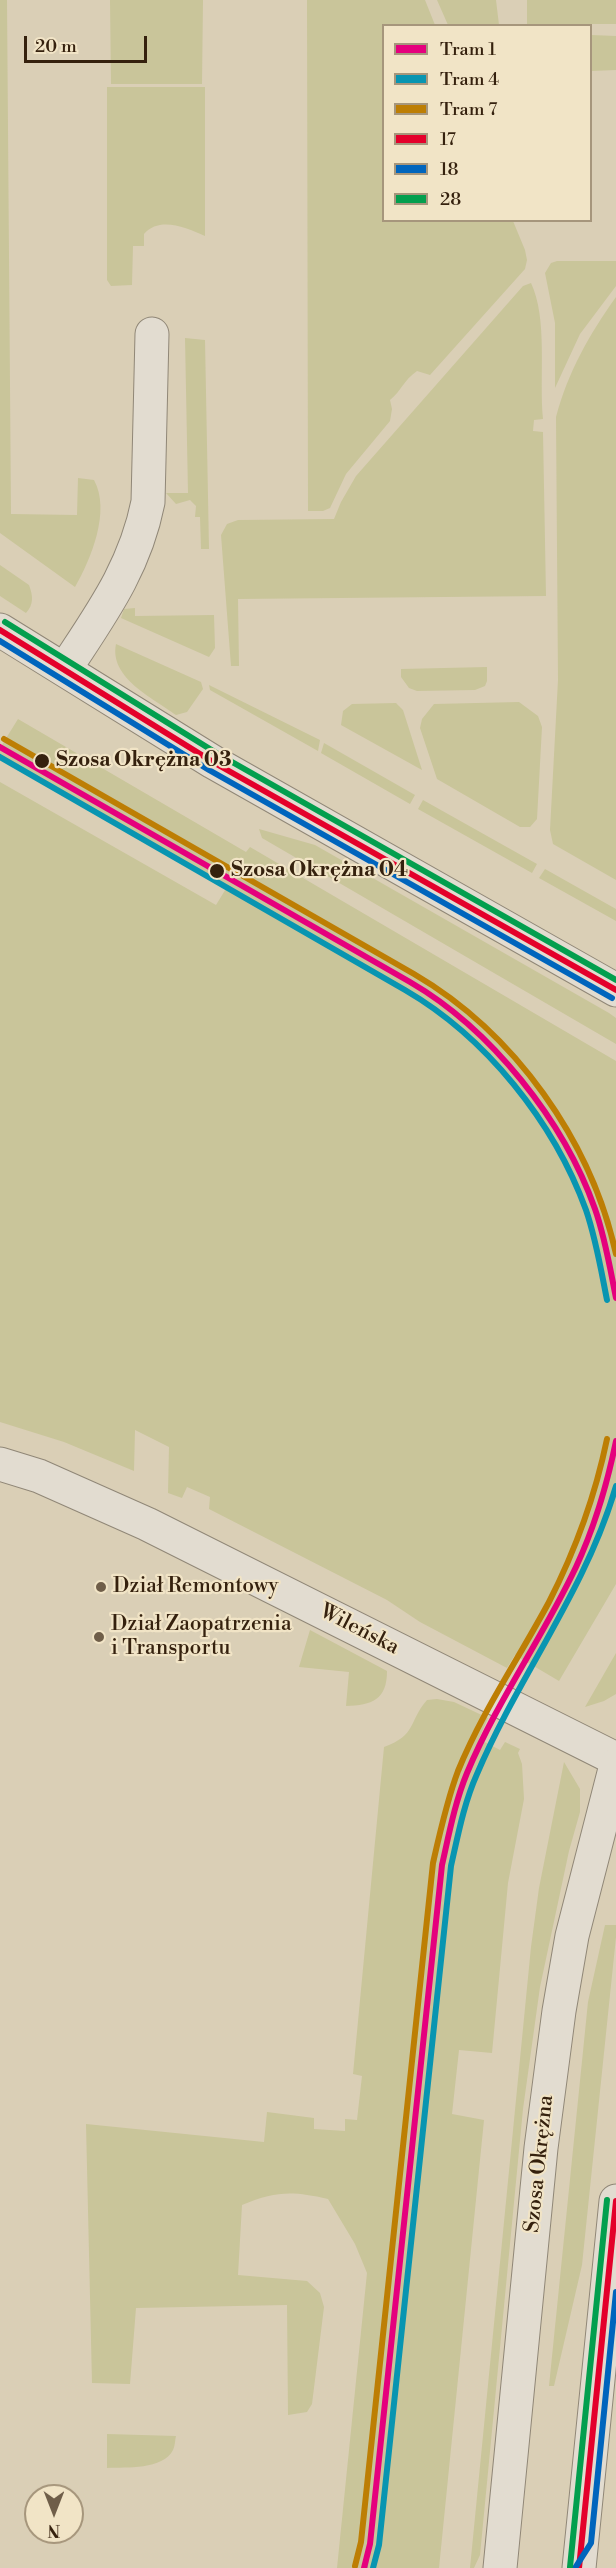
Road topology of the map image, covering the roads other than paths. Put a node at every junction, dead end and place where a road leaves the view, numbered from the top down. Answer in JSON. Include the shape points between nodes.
{"nodes":[{"id":1,"x":152,"y":334,"type":"dead end"},
{"id":2,"x":0,"y":630,"type":"edge"},
{"id":3,"x":65,"y":669,"type":"junction"},
{"id":4,"x":616,"y":990,"type":"edge"},
{"id":5,"x":0,"y":1464,"type":"edge"},
{"id":6,"x":616,"y":1759,"type":"edge"},
{"id":7,"x":616,"y":1765,"type":"edge"},
{"id":8,"x":616,"y":2201,"type":"edge"},
{"id":9,"x":500,"y":2568,"type":"edge"},
{"id":10,"x":579,"y":2568,"type":"edge"}],
"edges":[{"from":1,"to":3,"type":"street","via":[[148,502],[143,526],[121,582]]},
{"from":2,"to":3,"type":"street"},
{"from":3,"to":4,"type":"street","via":[[224,768]]},
{"from":5,"to":6,"type":"street","name":"Wileńska","via":[[48,1480],[147,1524]]},
{"from":7,"to":9,"type":"street","name":"Szosa Okrężna","via":[[572,1936],[558,2022],[541,2148]]},
{"from":8,"to":10,"type":"street"}]}
